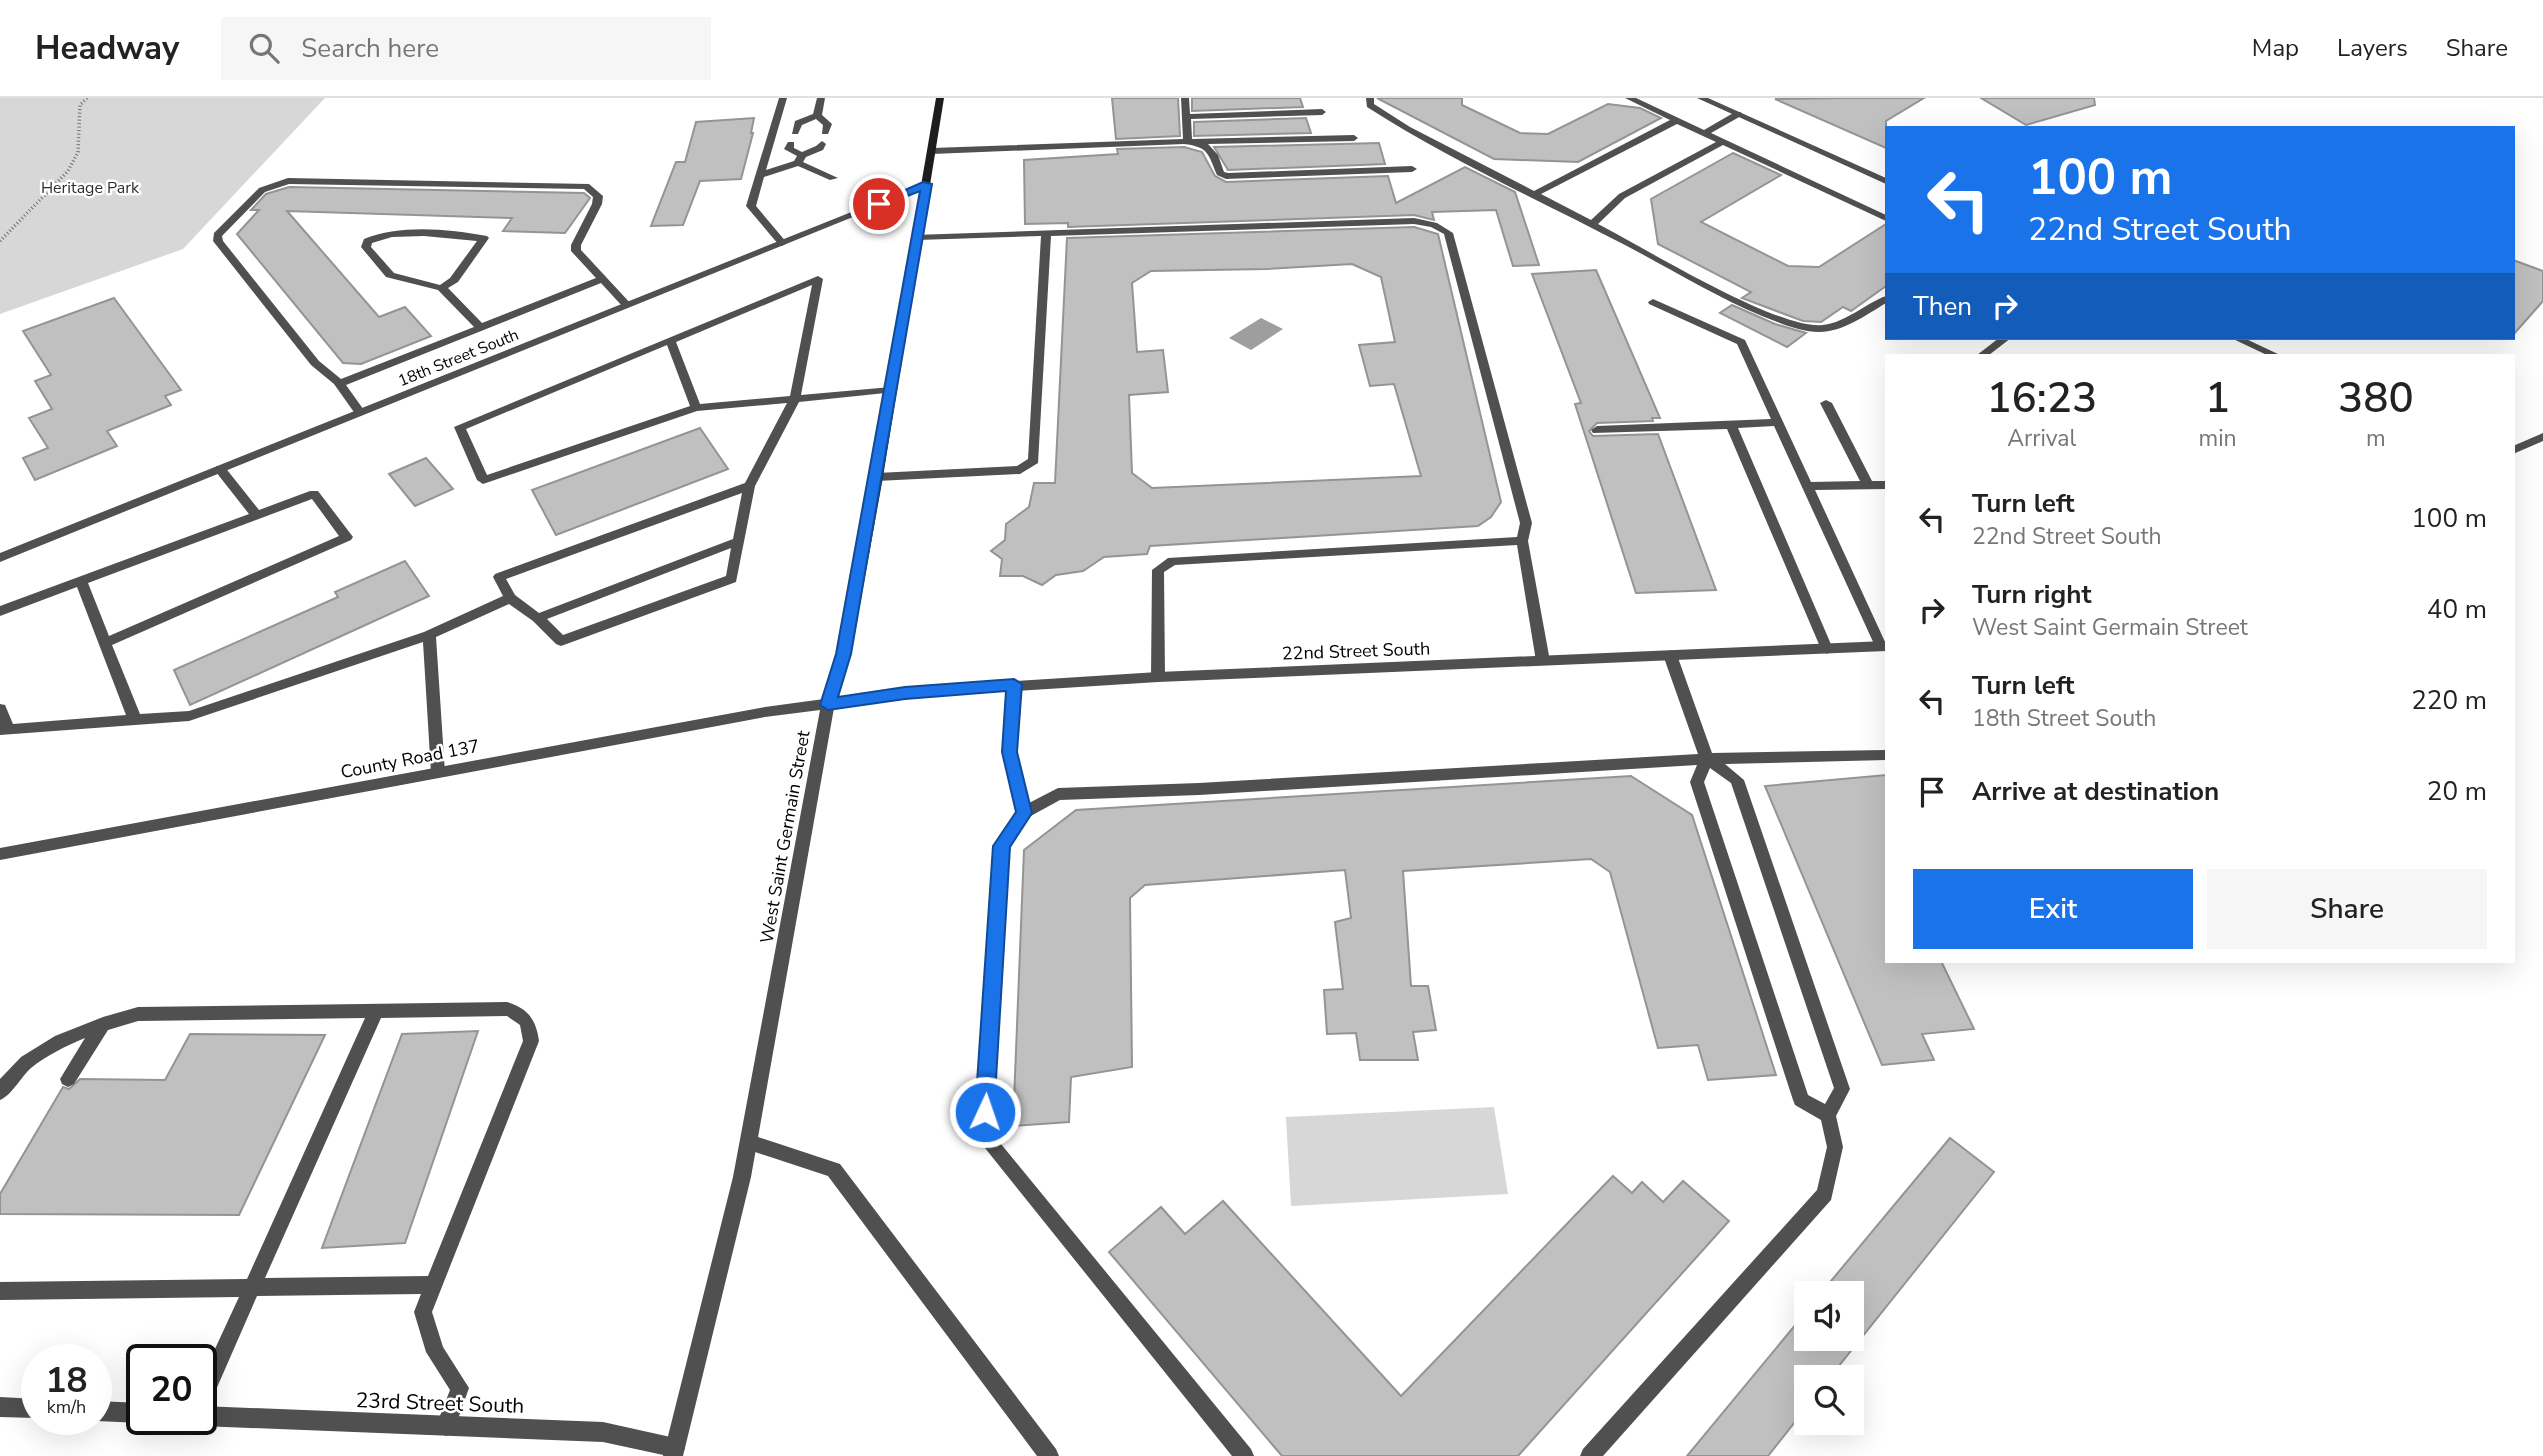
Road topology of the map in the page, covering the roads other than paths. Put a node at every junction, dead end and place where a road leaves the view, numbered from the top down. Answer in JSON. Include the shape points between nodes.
{"nodes":[{"id":1,"x":783,"y":98,"type":"edge"},
{"id":2,"x":821,"y":98,"type":"edge"},
{"id":3,"x":940,"y":98,"type":"edge"},
{"id":4,"x":1185,"y":98,"type":"edge"},
{"id":5,"x":1370,"y":98,"type":"edge"},
{"id":6,"x":1629,"y":98,"type":"edge"},
{"id":7,"x":1701,"y":98,"type":"edge"},
{"id":8,"x":1322,"y":112,"type":"dead end"},
{"id":9,"x":1738,"y":114,"type":"junction"},
{"id":10,"x":817,"y":116,"type":"junction"},
{"id":11,"x":1186,"y":117,"type":"junction"},
{"id":12,"x":1677,"y":120,"type":"junction"},
{"id":13,"x":794,"y":132,"type":"dead end"},
{"id":14,"x":825,"y":132,"type":"dead end"},
{"id":15,"x":1705,"y":133,"type":"junction"},
{"id":16,"x":1354,"y":138,"type":"dead end"},
{"id":17,"x":1188,"y":142,"type":"junction"},
{"id":18,"x":1723,"y":142,"type":"junction"},
{"id":19,"x":791,"y":144,"type":"dead end"},
{"id":20,"x":822,"y":144,"type":"dead end"},
{"id":21,"x":932,"y":151,"type":"junction"},
{"id":22,"x":800,"y":159,"type":"junction"},
{"id":23,"x":1412,"y":169,"type":"dead end"},
{"id":24,"x":760,"y":175,"type":"junction"},
{"id":25,"x":834,"y":178,"type":"dead end"},
{"id":26,"x":1885,"y":181,"type":"edge"},
{"id":27,"x":927,"y":184,"type":"junction"},
{"id":28,"x":1534,"y":194,"type":"junction"},
{"id":29,"x":1885,"y":218,"type":"edge"},
{"id":30,"x":1592,"y":224,"type":"junction"},
{"id":31,"x":1046,"y":233,"type":"junction"},
{"id":32,"x":918,"y":237,"type":"junction"},
{"id":33,"x":782,"y":243,"type":"junction"},
{"id":34,"x":601,"y":279,"type":"junction"},
{"id":35,"x":442,"y":288,"type":"junction"},
{"id":36,"x":1885,"y":300,"type":"edge"},
{"id":37,"x":1653,"y":302,"type":"dead end"},
{"id":38,"x":627,"y":305,"type":"junction"},
{"id":39,"x":480,"y":327,"type":"junction"},
{"id":40,"x":670,"y":340,"type":"junction"},
{"id":41,"x":2003,"y":340,"type":"edge"},
{"id":42,"x":2241,"y":340,"type":"edge"},
{"id":43,"x":1983,"y":354,"type":"edge"},
{"id":44,"x":2273,"y":354,"type":"edge"},
{"id":45,"x":339,"y":384,"type":"junction"},
{"id":46,"x":891,"y":390,"type":"junction"},
{"id":47,"x":795,"y":399,"type":"junction"},
{"id":48,"x":1826,"y":403,"type":"dead end"},
{"id":49,"x":696,"y":408,"type":"junction"},
{"id":50,"x":360,"y":413,"type":"junction"},
{"id":51,"x":1778,"y":422,"type":"junction"},
{"id":52,"x":1731,"y":425,"type":"junction"},
{"id":53,"x":1597,"y":430,"type":"dead end"},
{"id":54,"x":2543,"y":437,"type":"edge"},
{"id":55,"x":2515,"y":449,"type":"edge"},
{"id":56,"x":220,"y":469,"type":"junction"},
{"id":57,"x":877,"y":477,"type":"junction"},
{"id":58,"x":1868,"y":485,"type":"junction"},
{"id":59,"x":1885,"y":485,"type":"edge"},
{"id":60,"x":750,"y":486,"type":"junction"},
{"id":61,"x":1807,"y":486,"type":"junction"},
{"id":62,"x":257,"y":515,"type":"junction"},
{"id":63,"x":739,"y":541,"type":"junction"},
{"id":64,"x":1521,"y":541,"type":"junction"},
{"id":65,"x":0,"y":558,"type":"edge"},
{"id":66,"x":81,"y":581,"type":"junction"},
{"id":67,"x":510,"y":598,"type":"junction"},
{"id":68,"x":0,"y":611,"type":"edge"},
{"id":69,"x":538,"y":618,"type":"junction"},
{"id":70,"x":429,"y":635,"type":"junction"},
{"id":71,"x":105,"y":643,"type":"junction"},
{"id":72,"x":1884,"y":646,"type":"edge"},
{"id":73,"x":1827,"y":649,"type":"junction"},
{"id":74,"x":1670,"y":655,"type":"junction"},
{"id":75,"x":1543,"y":661,"type":"junction"},
{"id":76,"x":1158,"y":677,"type":"junction"},
{"id":77,"x":1014,"y":684,"type":"junction"},
{"id":78,"x":828,"y":705,"type":"junction"},
{"id":79,"x":0,"y":709,"type":"edge"},
{"id":80,"x":135,"y":720,"type":"junction"},
{"id":81,"x":4,"y":729,"type":"edge"},
{"id":82,"x":1885,"y":755,"type":"edge"},
{"id":83,"x":1707,"y":759,"type":"junction"},
{"id":84,"x":438,"y":773,"type":"junction"},
{"id":85,"x":1024,"y":813,"type":"junction"},
{"id":86,"x":0,"y":854,"type":"edge"},
{"id":87,"x":376,"y":1011,"type":"junction"},
{"id":88,"x":103,"y":1024,"type":"junction"},
{"id":89,"x":68,"y":1079,"type":"dead end"},
{"id":90,"x":0,"y":1092,"type":"edge"},
{"id":91,"x":1828,"y":1115,"type":"junction"},
{"id":92,"x":749,"y":1142,"type":"junction"},
{"id":93,"x":434,"y":1284,"type":"junction"},
{"id":94,"x":252,"y":1287,"type":"junction"},
{"id":95,"x":0,"y":1291,"type":"edge"},
{"id":96,"x":217,"y":1365,"type":"edge"},
{"id":97,"x":0,"y":1407,"type":"edge"},
{"id":98,"x":21,"y":1408,"type":"edge"},
{"id":99,"x":217,"y":1417,"type":"edge"},
{"id":100,"x":446,"y":1426,"type":"junction"},
{"id":101,"x":674,"y":1452,"type":"edge"},
{"id":102,"x":1049,"y":1456,"type":"edge"},
{"id":103,"x":1244,"y":1456,"type":"edge"},
{"id":104,"x":1590,"y":1456,"type":"edge"}],
"edges":[{"from":1,"to":24,"type":"street"},
{"from":2,"to":10,"type":"street"},
{"from":3,"to":21,"type":"main road","name":"West Saint Germain Street"},
{"from":4,"to":11,"type":"street"},
{"from":5,"to":28,"type":"street","via":[[1370,105],[1407,129]]},
{"from":6,"to":12,"type":"street"},
{"from":7,"to":9,"type":"street"},
{"from":8,"to":11,"type":"street"},
{"from":9,"to":15,"type":"street"},
{"from":9,"to":26,"type":"street"},
{"from":10,"to":13,"type":"street","via":[[798,123]]},
{"from":10,"to":14,"type":"street","via":[[828,124]]},
{"from":11,"to":17,"type":"street"},
{"from":12,"to":15,"type":"street"},
{"from":12,"to":28,"type":"street"},
{"from":15,"to":18,"type":"street"},
{"from":16,"to":17,"type":"street"},
{"from":17,"to":21,"type":"street"},
{"from":17,"to":23,"type":"street","via":[[1210,147],[1220,173],[1226,176]]},
{"from":18,"to":29,"type":"street"},
{"from":18,"to":30,"type":"street","via":[[1622,196]]},
{"from":19,"to":22,"type":"street","via":[[789,149]]},
{"from":20,"to":22,"type":"street"},
{"from":21,"to":27,"type":"main road","name":"West Saint Germain Street"},
{"from":22,"to":24,"type":"street"},
{"from":22,"to":25,"type":"street"},
{"from":24,"to":33,"type":"street","via":[[751,206]]},
{"from":27,"to":32,"type":"main road","name":"West Saint Germain Street"},
{"from":27,"to":33,"type":"street","name":"18th Street South"},
{"from":28,"to":30,"type":"street"},
{"from":30,"to":36,"type":"street","via":[[1775,317],[1815,329],[1840,326]]},
{"from":31,"to":32,"type":"street"},
{"from":31,"to":57,"type":"street","via":[[1034,460],[1020,470]]},
{"from":31,"to":64,"type":"street","via":[[1414,221],[1448,233],[1517,486],[1525,523]]},
{"from":32,"to":46,"type":"main road","name":"West Saint Germain Street"},
{"from":33,"to":38,"type":"street","name":"18th Street South"},
{"from":34,"to":38,"type":"street"},
{"from":34,"to":39,"type":"street"},
{"from":34,"to":45,"type":"street","via":[[576,251],[597,204],[597,196],[586,186],[288,181],[268,186],[217,235],[218,241],[315,363]]},
{"from":35,"to":35,"type":"street","via":[[390,275],[366,247],[367,241],[403,234],[484,238],[454,280]]},
{"from":35,"to":39,"type":"street"},
{"from":37,"to":51,"type":"street","via":[[1741,342]]},
{"from":38,"to":50,"type":"street","name":"18th Street South"},
{"from":39,"to":45,"type":"street"},
{"from":40,"to":47,"type":"street","via":[[818,279]]},
{"from":40,"to":49,"type":"street"},
{"from":40,"to":49,"type":"street","via":[[460,427],[483,480]]},
{"from":41,"to":43,"type":"street"},
{"from":42,"to":44,"type":"street"},
{"from":45,"to":50,"type":"street"},
{"from":46,"to":47,"type":"street"},
{"from":46,"to":57,"type":"main road","name":"West Saint Germain Street"},
{"from":47,"to":49,"type":"street"},
{"from":47,"to":60,"type":"street"},
{"from":48,"to":58,"type":"street"},
{"from":50,"to":56,"type":"street","name":"18th Street South"},
{"from":51,"to":52,"type":"street"},
{"from":51,"to":61,"type":"street"},
{"from":52,"to":53,"type":"street"},
{"from":52,"to":73,"type":"street"},
{"from":54,"to":55,"type":"street"},
{"from":56,"to":62,"type":"street"},
{"from":56,"to":65,"type":"street","name":"18th Street South"},
{"from":57,"to":78,"type":"main road","name":"West Saint Germain Street","via":[[844,654]]},
{"from":58,"to":59,"type":"street"},
{"from":58,"to":61,"type":"street"},
{"from":60,"to":63,"type":"street"},
{"from":60,"to":67,"type":"street","via":[[499,577]]},
{"from":61,"to":72,"type":"street"},
{"from":62,"to":66,"type":"street"},
{"from":62,"to":71,"type":"street","via":[[314,494],[347,537]]},
{"from":63,"to":69,"type":"street"},
{"from":63,"to":69,"type":"street","via":[[732,579],[561,641]]},
{"from":64,"to":75,"type":"street"},
{"from":64,"to":76,"type":"street","via":[[1172,561],[1158,570]]},
{"from":66,"to":68,"type":"street"},
{"from":66,"to":71,"type":"street"},
{"from":67,"to":69,"type":"street"},
{"from":67,"to":70,"type":"street"},
{"from":70,"to":80,"type":"street","via":[[189,716]]},
{"from":70,"to":84,"type":"street"},
{"from":71,"to":80,"type":"street"},
{"from":72,"to":73,"type":"street","name":"22nd Street South"},
{"from":73,"to":74,"type":"street","name":"22nd Street South"},
{"from":74,"to":75,"type":"street","name":"22nd Street South"},
{"from":74,"to":83,"type":"street"},
{"from":75,"to":76,"type":"street","name":"22nd Street South"},
{"from":76,"to":77,"type":"street","name":"22nd Street South"},
{"from":77,"to":78,"type":"street","name":"22nd Street South"},
{"from":77,"to":85,"type":"street","via":[[1009,752]]},
{"from":78,"to":84,"type":"street","name":"County Road 137","via":[[765,712]]},
{"from":78,"to":92,"type":"street","name":"West Saint Germain Street"},
{"from":79,"to":81,"type":"street"},
{"from":80,"to":81,"type":"street"},
{"from":82,"to":83,"type":"street"},
{"from":83,"to":85,"type":"street","via":[[1058,794]]},
{"from":83,"to":91,"type":"street","via":[[1697,782],[1801,1100]]},
{"from":83,"to":91,"type":"street","via":[[1737,780],[1838,1076],[1842,1089]]},
{"from":84,"to":86,"type":"street","name":"County Road 137"},
{"from":85,"to":103,"type":"street","via":[[1001,846],[985,1112],[993,1149]]},
{"from":87,"to":88,"type":"street","via":[[138,1014]]},
{"from":87,"to":93,"type":"street","via":[[507,1009],[521,1013],[529,1023],[531,1041]]},
{"from":87,"to":94,"type":"street"},
{"from":88,"to":89,"type":"street"},
{"from":88,"to":90,"type":"street","via":[[27,1062]]},
{"from":91,"to":104,"type":"street","via":[[1835,1147],[1825,1194]]},
{"from":92,"to":101,"type":"street","name":"West Saint Germain Street"},
{"from":92,"to":102,"type":"street","via":[[834,1170]]},
{"from":93,"to":94,"type":"street"},
{"from":93,"to":100,"type":"street","via":[[424,1312],[435,1352],[460,1388]]},
{"from":94,"to":95,"type":"street"},
{"from":94,"to":96,"type":"street"},
{"from":97,"to":98,"type":"street"},
{"from":99,"to":100,"type":"street","name":"23rd Street South"},
{"from":100,"to":101,"type":"street","name":"23rd Street South","via":[[603,1432]]}]}
